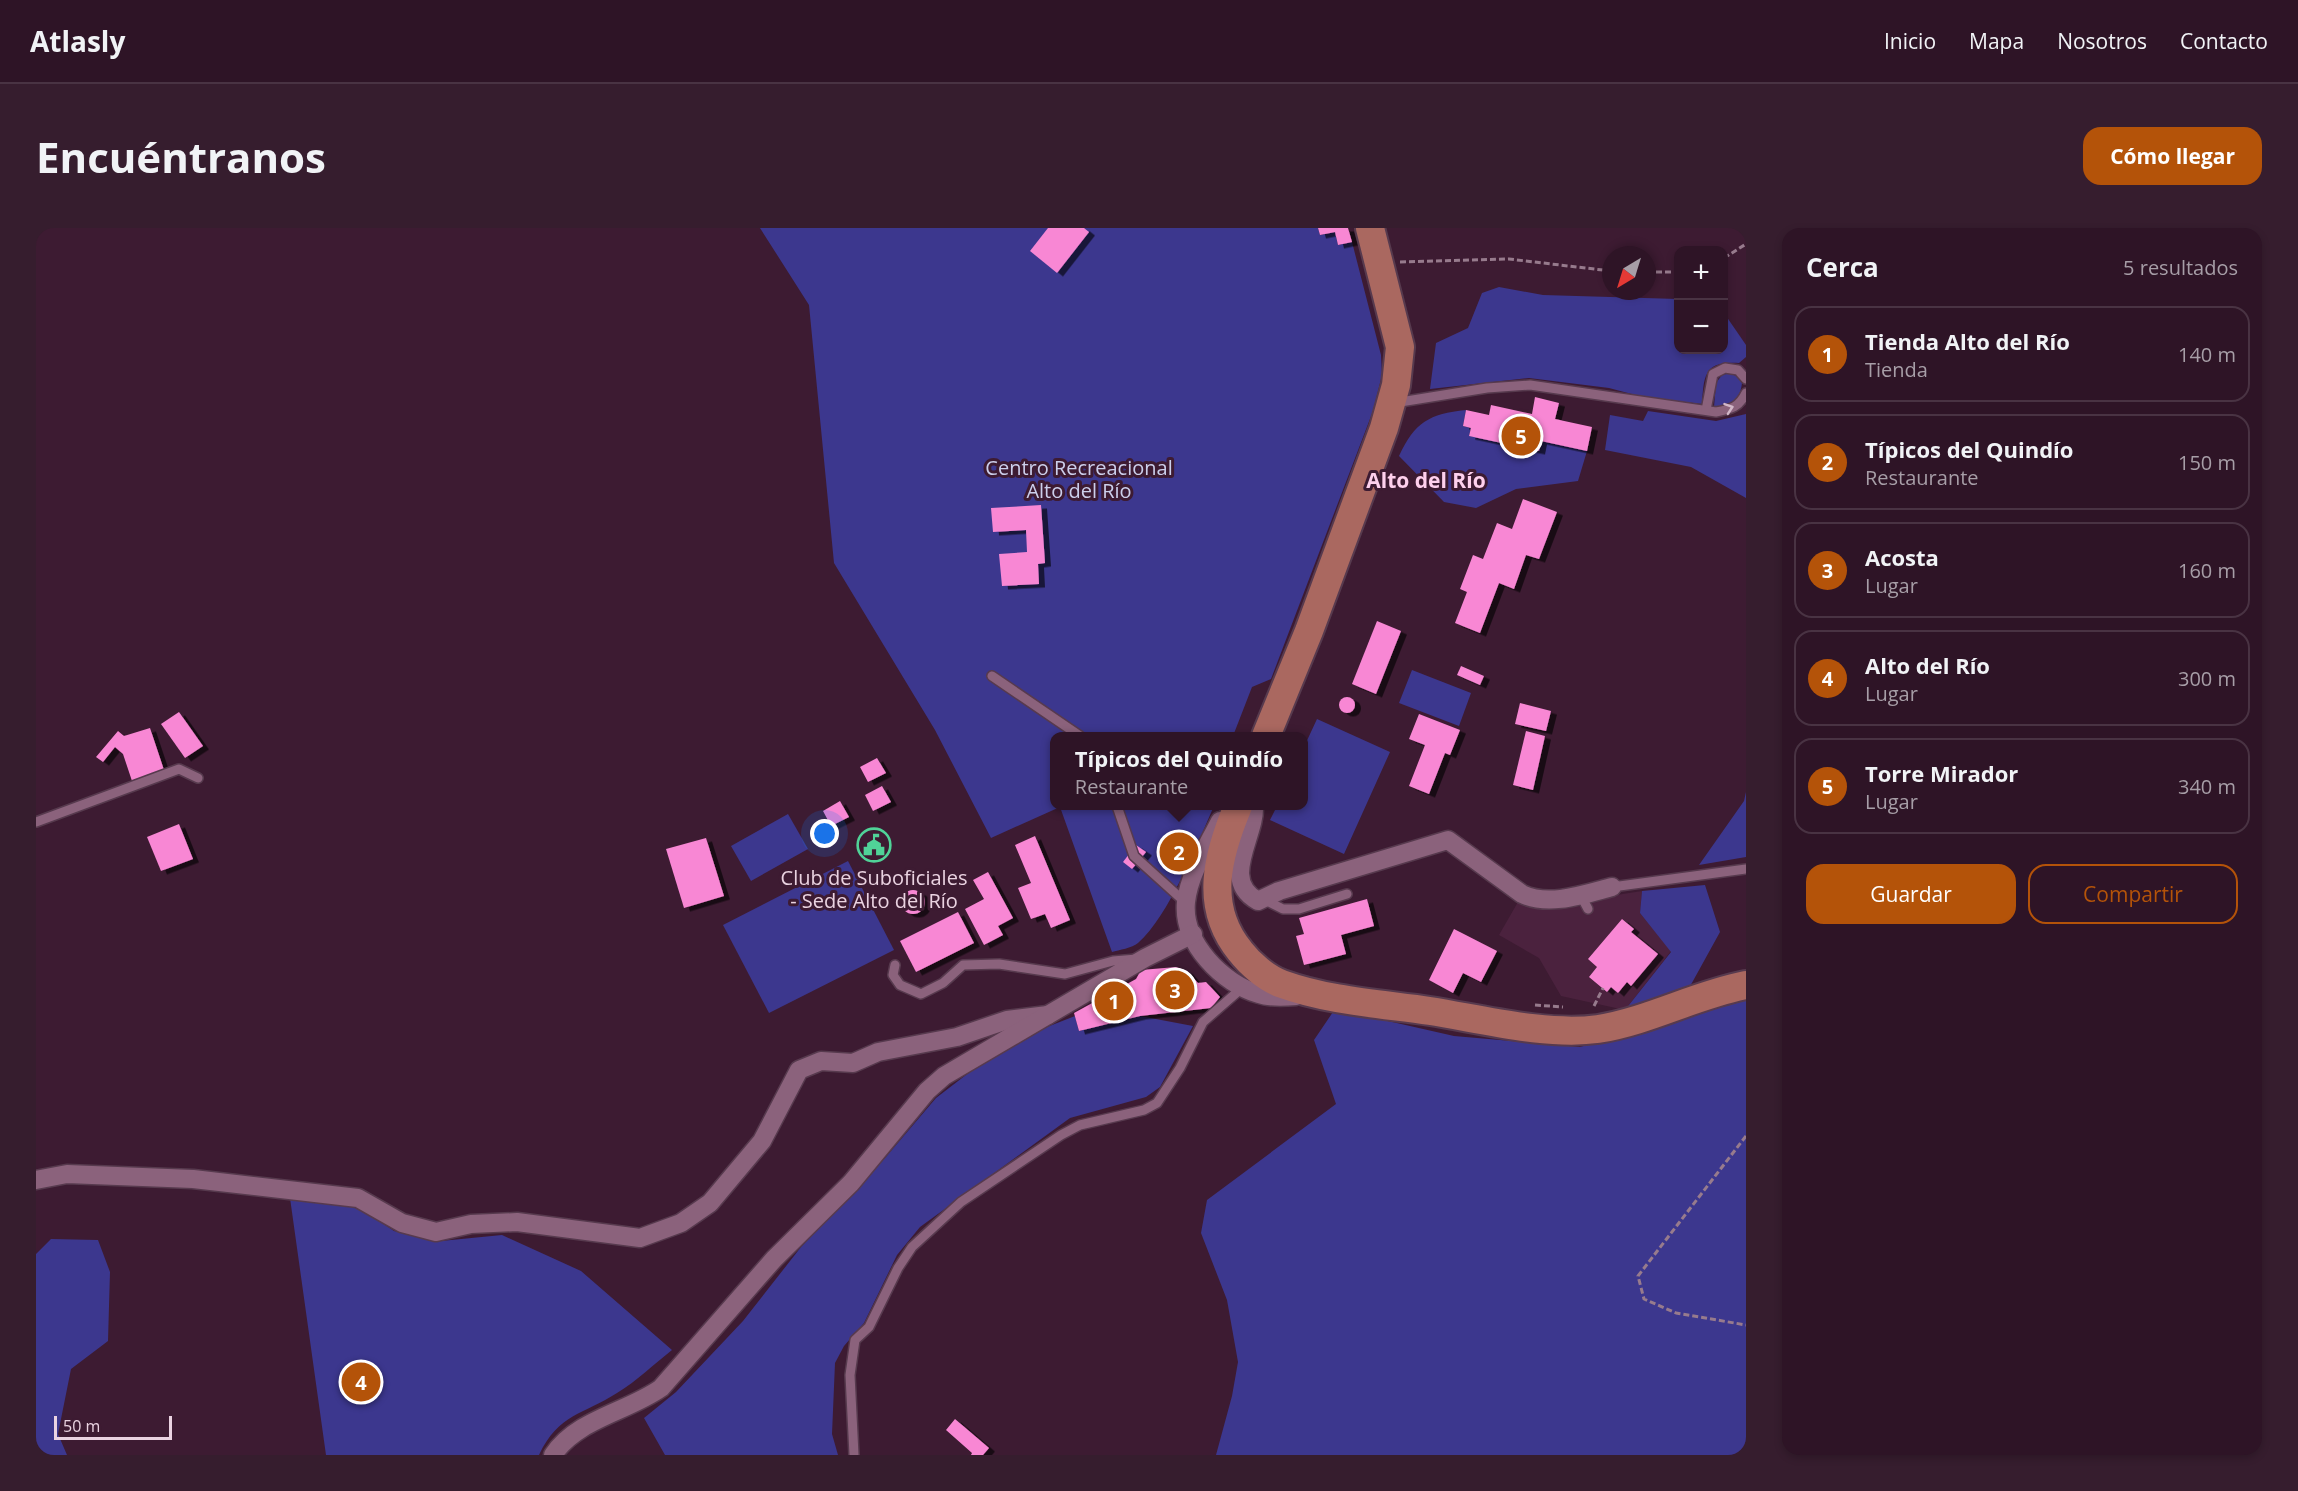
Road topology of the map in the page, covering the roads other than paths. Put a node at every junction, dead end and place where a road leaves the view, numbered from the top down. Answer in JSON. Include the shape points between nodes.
{"nodes":[{"id":1,"x":1370,"y":228,"type":"edge"},
{"id":2,"x":1746,"y":379,"type":"edge"},
{"id":3,"x":1746,"y":393,"type":"edge"},
{"id":4,"x":1392,"y":403,"type":"junction"},
{"id":5,"x":1706,"y":410,"type":"junction"},
{"id":6,"x":1298,"y":658,"type":"junction"},
{"id":7,"x":992,"y":676,"type":"dead end"},
{"id":8,"x":1074,"y":732,"type":"edge"},
{"id":9,"x":1263,"y":732,"type":"edge"},
{"id":10,"x":1268,"y":732,"type":"edge"},
{"id":11,"x":198,"y":778,"type":"dead end"},
{"id":12,"x":1118,"y":810,"type":"edge"},
{"id":13,"x":1225,"y":810,"type":"edge"},
{"id":14,"x":1237,"y":810,"type":"edge"},
{"id":15,"x":1253,"y":810,"type":"edge"},
{"id":16,"x":36,"y":822,"type":"edge"},
{"id":17,"x":1746,"y":869,"type":"edge"},
{"id":18,"x":1612,"y":887,"type":"joint"},
{"id":19,"x":1347,"y":894,"type":"dead end"},
{"id":20,"x":1264,"y":900,"type":"junction"},
{"id":21,"x":1186,"y":903,"type":"junction"},
{"id":22,"x":1193,"y":934,"type":"junction"},
{"id":23,"x":1145,"y":958,"type":"junction"},
{"id":24,"x":895,"y":964,"type":"dead end"},
{"id":25,"x":1746,"y":985,"type":"edge"},
{"id":26,"x":1242,"y":988,"type":"junction"},
{"id":27,"x":1332,"y":996,"type":"junction"},
{"id":28,"x":1048,"y":1015,"type":"junction"},
{"id":29,"x":36,"y":1180,"type":"edge"},
{"id":30,"x":553,"y":1455,"type":"edge"},
{"id":31,"x":855,"y":1455,"type":"edge"}],
"edges":[{"from":1,"to":4,"type":"main road","via":[[1400,347]]},
{"from":2,"to":5,"type":"lane","via":[[1738,370],[1725,368],[1713,374]]},
{"from":5,"to":3,"type":"lane","one_way":true,"via":[[1734,409]]},
{"from":4,"to":5,"type":"lane","via":[[1530,385]]},
{"from":4,"to":6,"type":"main road"},
{"from":6,"to":9,"type":"street"},
{"from":6,"to":10,"type":"main road"},
{"from":7,"to":8,"type":"lane"},
{"from":11,"to":16,"type":"lane","via":[[179,769]]},
{"from":12,"to":21,"type":"lane","via":[[1134,856]]},
{"from":13,"to":21,"type":"street","via":[[1197,868]]},
{"from":14,"to":27,"type":"main road","via":[[1218,862],[1216,898],[1226,930],[1247,960],[1263,973],[1280,983]]},
{"from":15,"to":20,"type":"street","via":[[1241,855],[1241,881],[1250,897]]},
{"from":17,"to":18,"type":"lane"},
{"from":18,"to":20,"type":"street","via":[[1584,902],[1535,900],[1448,840],[1279,891]]},
{"from":19,"to":20,"type":"lane","via":[[1299,909],[1283,909]]},
{"from":21,"to":22,"type":"street"},
{"from":22,"to":23,"type":"street"},
{"from":22,"to":26,"type":"street","via":[[1213,966]]},
{"from":23,"to":24,"type":"lane","via":[[1113,961],[1065,974],[999,964],[963,965],[943,983],[921,994],[900,986],[893,975]]},
{"from":23,"to":28,"type":"street"},
{"from":25,"to":27,"type":"main road","via":[[1629,1023],[1595,1029],[1538,1027]]},
{"from":26,"to":27,"type":"street","via":[[1261,995]]},
{"from":26,"to":31,"type":"lane","via":[[1203,1022],[1157,1103],[1144,1110],[1080,1125],[1061,1135],[961,1202],[912,1247],[868,1327],[855,1340],[850,1375]]},
{"from":28,"to":29,"type":"street","via":[[1007,1020],[957,1037],[878,1052],[853,1063],[821,1061],[799,1070],[762,1141],[710,1203],[681,1223],[640,1238],[517,1222],[471,1224],[436,1232],[402,1223],[358,1198],[193,1179],[67,1174]]},
{"from":28,"to":30,"type":"street","via":[[967,1062],[927,1091],[851,1183],[774,1259],[661,1388],[572,1433]]}]}
